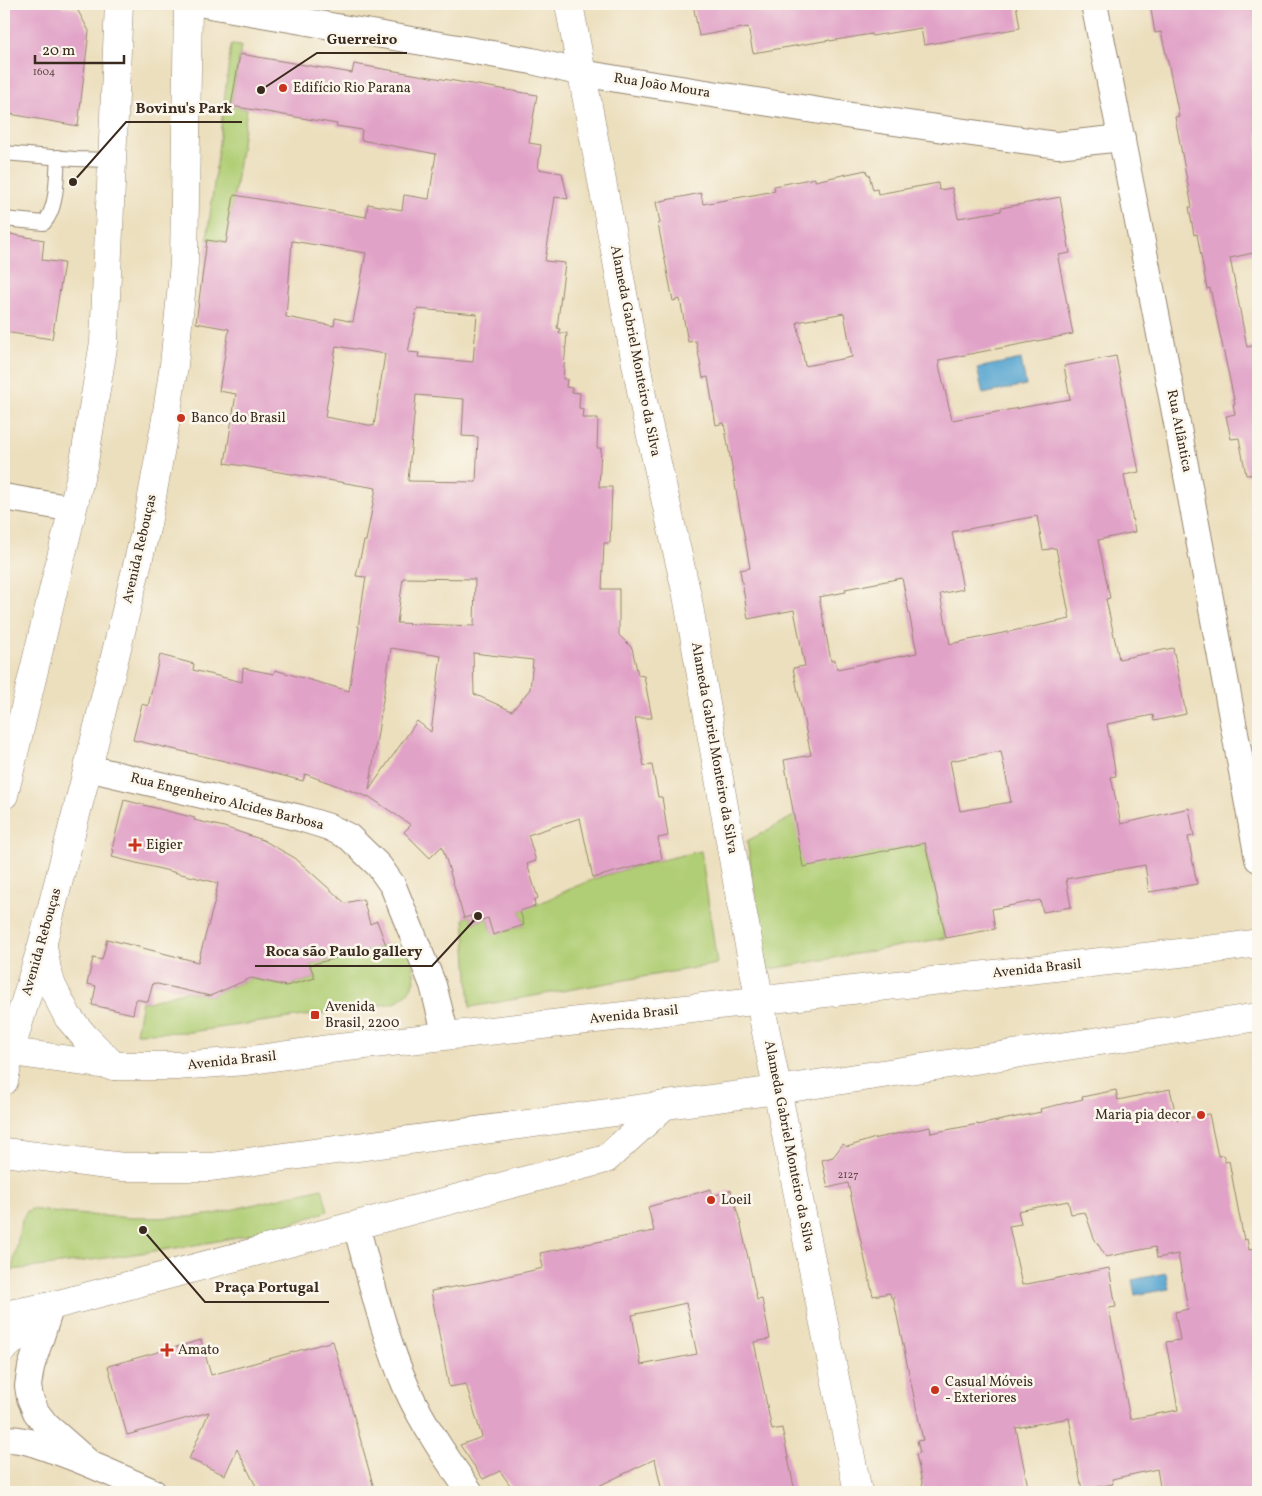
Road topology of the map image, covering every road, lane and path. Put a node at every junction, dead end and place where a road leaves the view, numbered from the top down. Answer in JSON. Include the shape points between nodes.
{"nodes":[{"id":1,"x":119,"y":4,"type":"edge"},
{"id":2,"x":188,"y":4,"type":"edge"},
{"id":3,"x":204,"y":4,"type":"edge"},
{"id":4,"x":569,"y":4,"type":"edge"},
{"id":5,"x":1094,"y":4,"type":"edge"},
{"id":6,"x":582,"y":73,"type":"junction"},
{"id":7,"x":1122,"y":138,"type":"junction"},
{"id":8,"x":4,"y":153,"type":"edge"},
{"id":9,"x":58,"y":157,"type":"junction"},
{"id":10,"x":112,"y":160,"type":"junction"},
{"id":11,"x":4,"y":220,"type":"edge"},
{"id":12,"x":4,"y":497,"type":"edge"},
{"id":13,"x":73,"y":509,"type":"junction"},
{"id":14,"x":88,"y":768,"type":"junction"},
{"id":15,"x":4,"y":795,"type":"edge"},
{"id":16,"x":1258,"y":859,"type":"edge"},
{"id":17,"x":1258,"y":943,"type":"edge"},
{"id":18,"x":42,"y":945,"type":"junction"},
{"id":19,"x":760,"y":1000,"type":"junction"},
{"id":20,"x":1258,"y":1017,"type":"edge"},
{"id":21,"x":446,"y":1036,"type":"junction"},
{"id":22,"x":7,"y":1051,"type":"edge"},
{"id":23,"x":114,"y":1066,"type":"junction"},
{"id":24,"x":4,"y":1081,"type":"edge"},
{"id":25,"x":777,"y":1090,"type":"junction"},
{"id":26,"x":665,"y":1105,"type":"junction"},
{"id":27,"x":4,"y":1152,"type":"edge"},
{"id":28,"x":356,"y":1225,"type":"junction"},
{"id":29,"x":51,"y":1306,"type":"junction"},
{"id":30,"x":4,"y":1315,"type":"edge"},
{"id":31,"x":4,"y":1348,"type":"edge"},
{"id":32,"x":4,"y":1439,"type":"edge"},
{"id":33,"x":88,"y":1462,"type":"junction"},
{"id":34,"x":153,"y":1492,"type":"edge"},
{"id":35,"x":470,"y":1492,"type":"edge"},
{"id":36,"x":858,"y":1492,"type":"edge"}],
"edges":[{"from":1,"to":10,"type":"main road"},
{"from":2,"to":14,"type":"main road","name":"Avenida Rebouças","via":[[184,263],[174,365],[147,524]]},
{"from":3,"to":6,"type":"street","name":"Rua João Moura","via":[[532,61]]},
{"from":4,"to":6,"type":"main road","name":"Alameda Gabriel Monteiro da Silva"},
{"from":5,"to":7,"type":"street","name":"Rua Atlântica"},
{"from":6,"to":7,"type":"street","name":"Rua João Moura","via":[[1057,145]]},
{"from":6,"to":19,"type":"main road","name":"Alameda Gabriel Monteiro da Silva","via":[[643,400],[687,595]]},
{"from":7,"to":16,"type":"street","name":"Rua Atlântica"},
{"from":8,"to":9,"type":"lane"},
{"from":9,"to":10,"type":"lane"},
{"from":9,"to":11,"type":"lane","via":[[50,216],[44,223]]},
{"from":10,"to":13,"type":"main road","via":[[104,342]]},
{"from":12,"to":13,"type":"street"},
{"from":13,"to":15,"type":"main road"},
{"from":14,"to":18,"type":"main road","name":"Avenida Rebouças"},
{"from":14,"to":21,"type":"street","name":"Rua Engenheiro Alcides Barbosa","via":[[300,818],[349,837],[379,866],[393,886],[433,985]]},
{"from":17,"to":19,"type":"main road","name":"Avenida Brasil"},
{"from":18,"to":22,"type":"main road","name":"Avenida Rebouças"},
{"from":18,"to":23,"type":"main road","via":[[52,986],[68,1018]]},
{"from":19,"to":21,"type":"main road","name":"Avenida Brasil"},
{"from":19,"to":25,"type":"main road","name":"Alameda Gabriel Monteiro da Silva"},
{"from":20,"to":25,"type":"main road"},
{"from":21,"to":23,"type":"main road","name":"Avenida Brasil","via":[[246,1061]]},
{"from":22,"to":23,"type":"main road","name":"Avenida Brasil"},
{"from":22,"to":24,"type":"main road","name":"Avenida Rebouças"},
{"from":25,"to":26,"type":"main road"},
{"from":25,"to":36,"type":"main road","name":"Alameda Gabriel Monteiro da Silva"},
{"from":26,"to":27,"type":"main road","via":[[211,1167],[123,1167]]},
{"from":26,"to":28,"type":"main road","via":[[606,1160]]},
{"from":28,"to":29,"type":"main road"},
{"from":28,"to":35,"type":"street","via":[[390,1347],[407,1389],[433,1438]]},
{"from":29,"to":30,"type":"main road"},
{"from":29,"to":31,"type":"main road"},
{"from":29,"to":33,"type":"street","via":[[31,1367],[30,1398],[46,1425]]},
{"from":32,"to":33,"type":"street","via":[[26,1440]]},
{"from":33,"to":34,"type":"street"}]}
